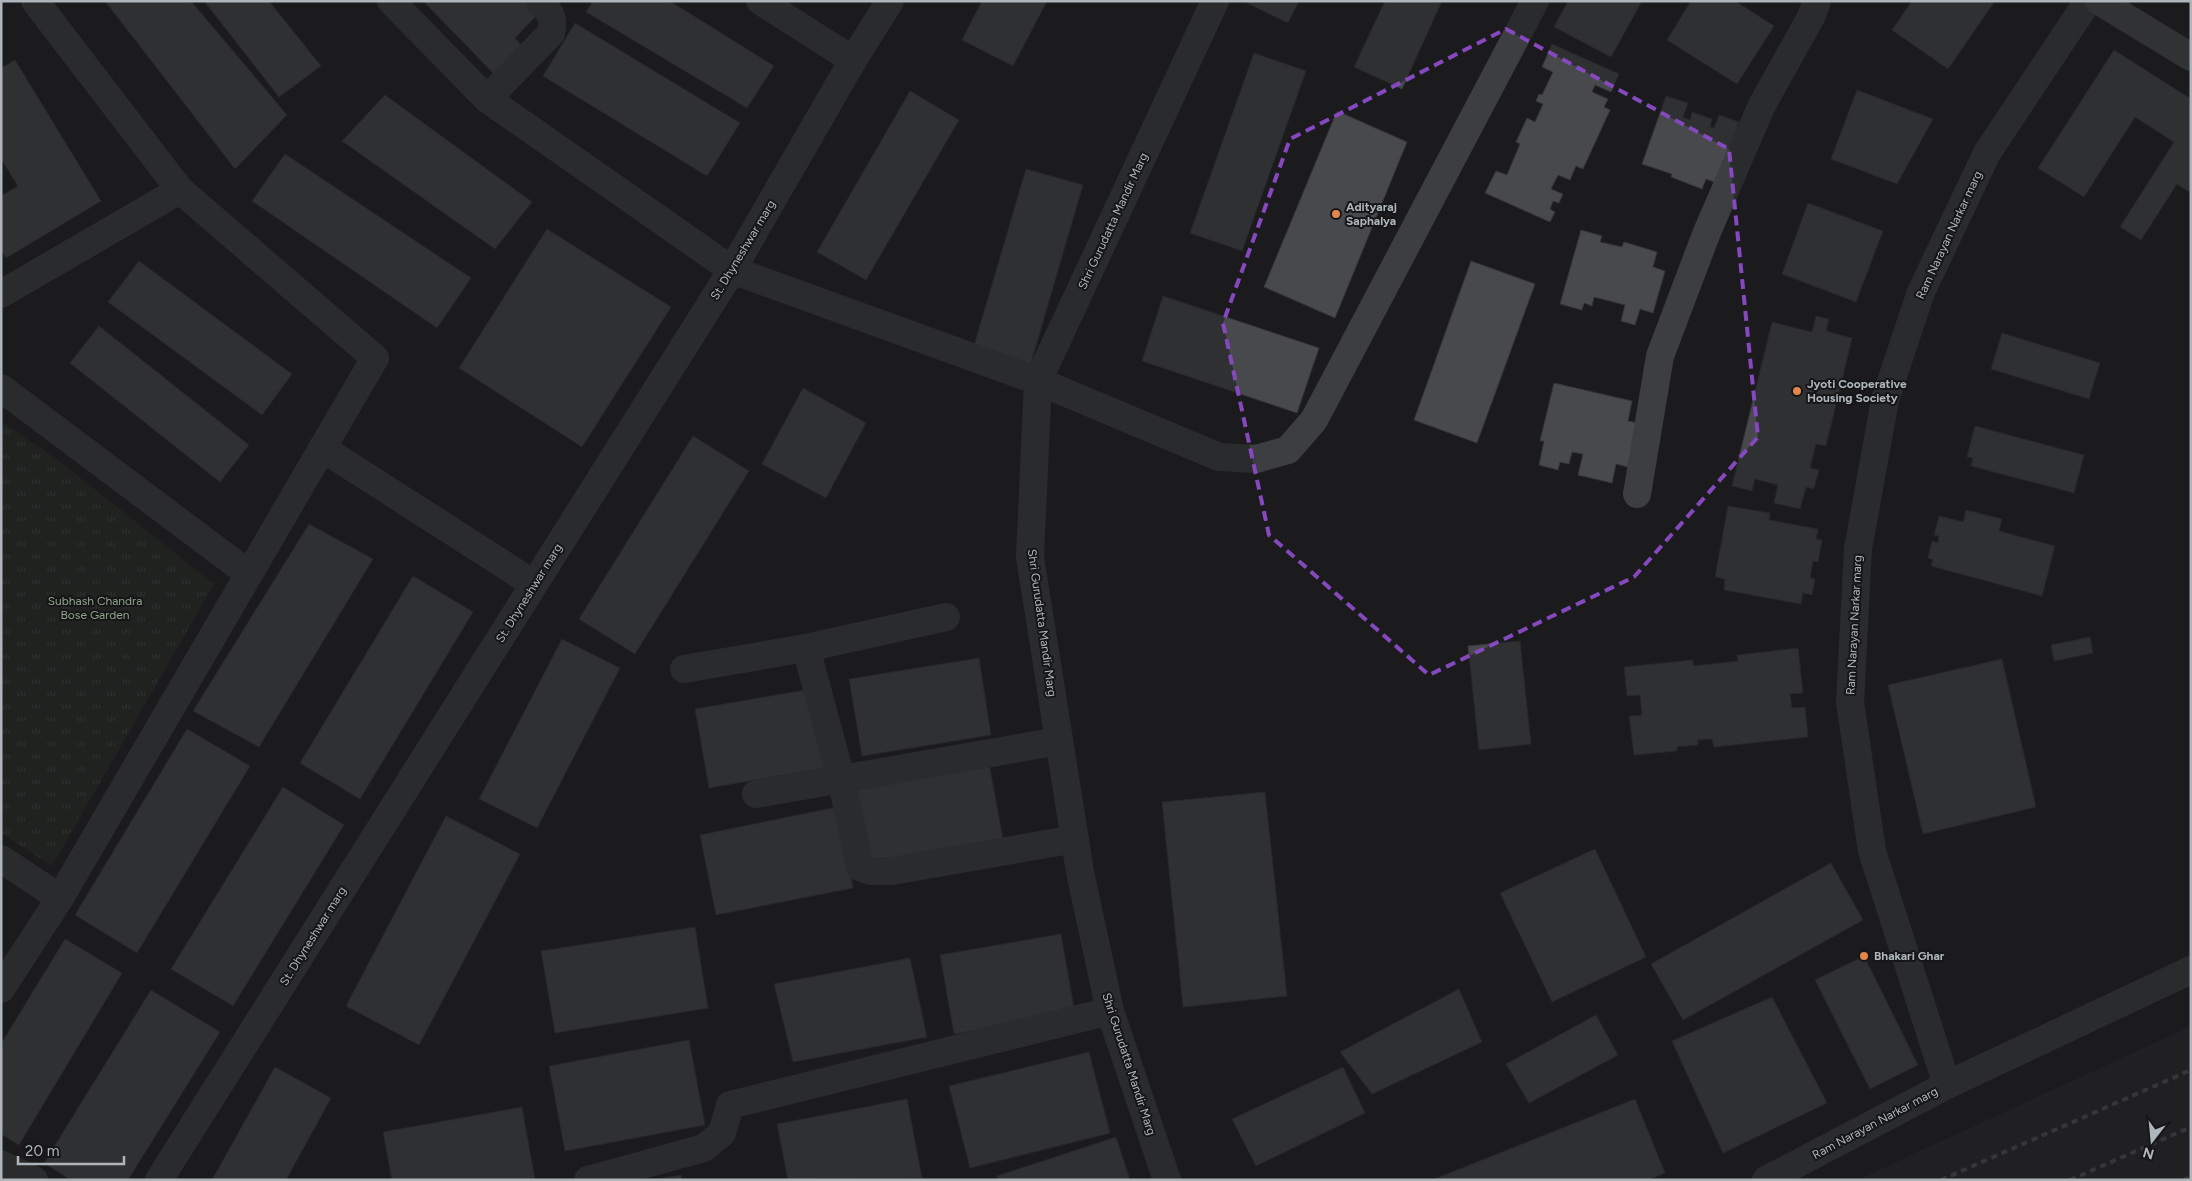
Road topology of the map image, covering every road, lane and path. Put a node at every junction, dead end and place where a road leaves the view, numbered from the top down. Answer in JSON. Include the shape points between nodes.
{"nodes":[{"id":1,"x":36,"y":1,"type":"edge"},
{"id":2,"x":391,"y":1,"type":"edge"},
{"id":3,"x":417,"y":1,"type":"edge"},
{"id":4,"x":539,"y":1,"type":"edge"},
{"id":5,"x":760,"y":1,"type":"edge"},
{"id":6,"x":890,"y":1,"type":"edge"},
{"id":7,"x":1215,"y":1,"type":"edge"},
{"id":8,"x":1534,"y":1,"type":"edge"},
{"id":9,"x":1817,"y":1,"type":"edge"},
{"id":10,"x":2088,"y":1,"type":"edge"},
{"id":11,"x":2099,"y":1,"type":"edge"},
{"id":12,"x":2191,"y":57,"type":"edge"},
{"id":13,"x":853,"y":60,"type":"junction"},
{"id":14,"x":494,"y":92,"type":"junction"},
{"id":15,"x":180,"y":190,"type":"junction"},
{"id":16,"x":732,"y":270,"type":"junction"},
{"id":17,"x":1,"y":294,"type":"edge"},
{"id":18,"x":1038,"y":380,"type":"junction"},
{"id":19,"x":1,"y":388,"type":"edge"},
{"id":20,"x":322,"y":448,"type":"junction"},
{"id":21,"x":1637,"y":494,"type":"dead end"},
{"id":22,"x":249,"y":574,"type":"junction"},
{"id":23,"x":534,"y":584,"type":"junction"},
{"id":24,"x":946,"y":617,"type":"dead end"},
{"id":25,"x":806,"y":648,"type":"junction"},
{"id":26,"x":684,"y":668,"type":"dead end"},
{"id":27,"x":1059,"y":741,"type":"junction"},
{"id":28,"x":842,"y":778,"type":"junction"},
{"id":29,"x":756,"y":794,"type":"dead end"},
{"id":30,"x":1074,"y":839,"type":"junction"},
{"id":31,"x":1,"y":859,"type":"edge"},
{"id":32,"x":60,"y":898,"type":"junction"},
{"id":33,"x":2191,"y":970,"type":"edge"},
{"id":34,"x":1,"y":989,"type":"edge"},
{"id":35,"x":1110,"y":1011,"type":"junction"},
{"id":36,"x":1947,"y":1085,"type":"junction"},
{"id":37,"x":1,"y":1164,"type":"edge"},
{"id":38,"x":34,"y":1180,"type":"edge"},
{"id":39,"x":159,"y":1180,"type":"edge"},
{"id":40,"x":588,"y":1180,"type":"edge"},
{"id":41,"x":1167,"y":1180,"type":"edge"},
{"id":42,"x":1766,"y":1180,"type":"edge"}],
"edges":[{"from":1,"to":15,"type":"street"},
{"from":2,"to":14,"type":"street"},
{"from":3,"to":14,"type":"street"},
{"from":4,"to":14,"type":"street","via":[[552,15],[551,33]]},
{"from":5,"to":13,"type":"street"},
{"from":6,"to":13,"type":"street","name":"St. Dhyneshwar marg"},
{"from":7,"to":18,"type":"street","name":"Shri Gurudatta Mandir Marg"},
{"from":8,"to":18,"type":"street","via":[[1346,362],[1314,420],[1288,450],[1256,460],[1219,457]]},
{"from":9,"to":21,"type":"street","via":[[1762,104],[1707,232],[1660,356]]},
{"from":10,"to":36,"type":"street","name":"Ram Narayan Narkar marg","via":[[1987,153],[1921,292],[1885,400],[1858,549],[1850,702],[1872,851]]},
{"from":11,"to":12,"type":"street"},
{"from":13,"to":16,"type":"street","name":"St. Dhyneshwar marg"},
{"from":14,"to":16,"type":"street"},
{"from":15,"to":17,"type":"street"},
{"from":15,"to":20,"type":"street","via":[[375,358]]},
{"from":16,"to":18,"type":"street"},
{"from":16,"to":23,"type":"street","name":"St. Dhyneshwar marg"},
{"from":18,"to":27,"type":"street","name":"Shri Gurudatta Mandir Marg","via":[[1030,557]]},
{"from":19,"to":22,"type":"street"},
{"from":20,"to":22,"type":"street"},
{"from":20,"to":23,"type":"street"},
{"from":22,"to":32,"type":"street"},
{"from":23,"to":39,"type":"street","name":"St. Dhyneshwar marg"},
{"from":24,"to":25,"type":"street"},
{"from":25,"to":26,"type":"street"},
{"from":25,"to":28,"type":"street"},
{"from":27,"to":28,"type":"street"},
{"from":27,"to":30,"type":"street","name":"Shri Gurudatta Mandir Marg"},
{"from":28,"to":29,"type":"street"},
{"from":28,"to":30,"type":"street","via":[[860,867],[871,871],[892,871]]},
{"from":30,"to":35,"type":"street","name":"Shri Gurudatta Mandir Marg"},
{"from":31,"to":32,"type":"street"},
{"from":32,"to":34,"type":"street"},
{"from":33,"to":36,"type":"street"},
{"from":35,"to":40,"type":"street","via":[[730,1105],[722,1133],[704,1148]]},
{"from":35,"to":41,"type":"street","name":"Shri Gurudatta Mandir Marg"},
{"from":36,"to":42,"type":"street","name":"Ram Narayan Narkar marg"},
{"from":37,"to":38,"type":"street"}]}
